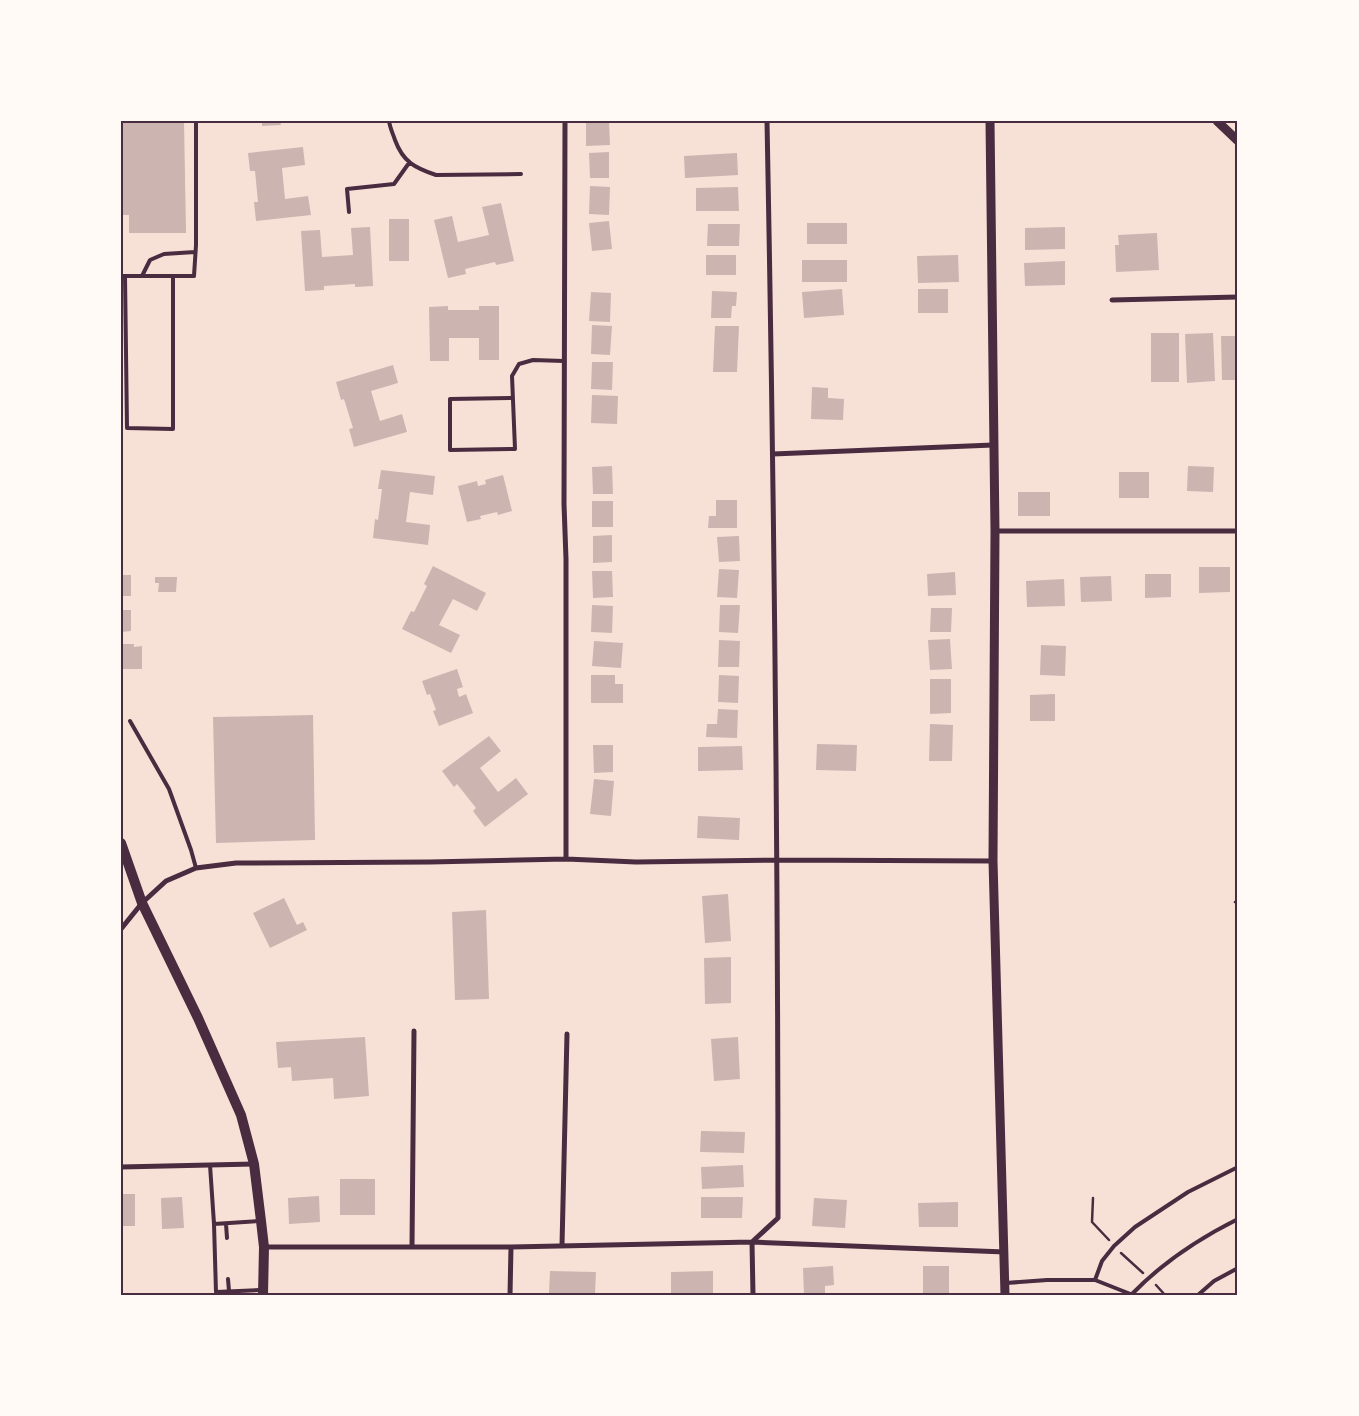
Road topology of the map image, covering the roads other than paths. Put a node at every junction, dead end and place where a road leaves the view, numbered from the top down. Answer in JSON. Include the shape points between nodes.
{"nodes":[{"id":1,"x":196,"y":121,"type":"edge"},
{"id":2,"x":389,"y":121,"type":"edge"},
{"id":3,"x":564,"y":121,"type":"edge"},
{"id":4,"x":767,"y":121,"type":"edge"},
{"id":5,"x":990,"y":121,"type":"edge"},
{"id":6,"x":1217,"y":121,"type":"edge"},
{"id":7,"x":1238,"y":141,"type":"edge"},
{"id":8,"x":409,"y":163,"type":"junction"},
{"id":9,"x":521,"y":174,"type":"dead end"},
{"id":10,"x":349,"y":212,"type":"dead end"},
{"id":11,"x":195,"y":252,"type":"junction"},
{"id":12,"x":123,"y":276,"type":"edge"},
{"id":13,"x":142,"y":276,"type":"junction"},
{"id":14,"x":173,"y":276,"type":"junction"},
{"id":15,"x":1238,"y":298,"type":"edge"},
{"id":16,"x":1112,"y":300,"type":"dead end"},
{"id":17,"x":564,"y":361,"type":"junction"},
{"id":18,"x":512,"y":398,"type":"junction"},
{"id":19,"x":993,"y":445,"type":"junction"},
{"id":20,"x":773,"y":454,"type":"junction"},
{"id":21,"x":995,"y":531,"type":"junction"},
{"id":22,"x":1238,"y":531,"type":"edge"},
{"id":23,"x":130,"y":721,"type":"dead end"},
{"id":24,"x":121,"y":843,"type":"edge"},
{"id":25,"x":566,"y":859,"type":"junction"},
{"id":26,"x":778,"y":860,"type":"junction"},
{"id":27,"x":993,"y":861,"type":"junction"},
{"id":28,"x":196,"y":868,"type":"junction"},
{"id":29,"x":142,"y":903,"type":"junction"},
{"id":30,"x":121,"y":928,"type":"edge"},
{"id":31,"x":414,"y":1031,"type":"dead end"},
{"id":32,"x":568,"y":1034,"type":"dead end"},
{"id":33,"x":254,"y":1164,"type":"junction"},
{"id":34,"x":210,"y":1165,"type":"junction"},
{"id":35,"x":121,"y":1166,"type":"edge"},
{"id":36,"x":1238,"y":1167,"type":"edge"},
{"id":37,"x":1238,"y":1219,"type":"edge"},
{"id":38,"x":261,"y":1221,"type":"junction"},
{"id":39,"x":214,"y":1224,"type":"junction"},
{"id":40,"x":226,"y":1224,"type":"junction"},
{"id":41,"x":227,"y":1238,"type":"dead end"},
{"id":42,"x":752,"y":1242,"type":"junction"},
{"id":43,"x":562,"y":1245,"type":"junction"},
{"id":44,"x":412,"y":1246,"type":"junction"},
{"id":45,"x":264,"y":1247,"type":"junction"},
{"id":46,"x":511,"y":1247,"type":"junction"},
{"id":47,"x":1005,"y":1252,"type":"junction"},
{"id":48,"x":1238,"y":1268,"type":"edge"},
{"id":49,"x":228,"y":1279,"type":"dead end"},
{"id":50,"x":1095,"y":1280,"type":"junction"},
{"id":51,"x":1005,"y":1283,"type":"junction"},
{"id":52,"x":229,"y":1291,"type":"junction"},
{"id":53,"x":263,"y":1292,"type":"edge"},
{"id":54,"x":1133,"y":1294,"type":"edge"},
{"id":55,"x":510,"y":1295,"type":"edge"},
{"id":56,"x":753,"y":1295,"type":"edge"},
{"id":57,"x":1005,"y":1295,"type":"edge"},
{"id":58,"x":1198,"y":1295,"type":"edge"}],
"edges":[{"from":1,"to":11,"type":"lane"},
{"from":2,"to":8,"type":"lane","via":[[399,152]]},
{"from":3,"to":17,"type":"street"},
{"from":4,"to":20,"type":"street"},
{"from":5,"to":19,"type":"street"},
{"from":6,"to":7,"type":"street"},
{"from":8,"to":9,"type":"lane","via":[[436,175]]},
{"from":8,"to":10,"type":"lane","via":[[394,184],[347,189]]},
{"from":11,"to":13,"type":"lane","via":[[164,254],[150,260]]},
{"from":11,"to":14,"type":"lane","via":[[194,276]]},
{"from":12,"to":13,"type":"lane"},
{"from":12,"to":14,"type":"lane","via":[[127,428],[172,428]]},
{"from":13,"to":14,"type":"lane"},
{"from":15,"to":16,"type":"street"},
{"from":17,"to":18,"type":"lane","via":[[533,360],[518,364],[512,376]]},
{"from":17,"to":25,"type":"street"},
{"from":18,"to":18,"type":"lane","via":[[515,450],[450,450],[450,399]]},
{"from":19,"to":20,"type":"street"},
{"from":19,"to":21,"type":"street"},
{"from":20,"to":26,"type":"street"},
{"from":21,"to":22,"type":"street"},
{"from":21,"to":27,"type":"street"},
{"from":23,"to":28,"type":"lane","via":[[169,789]]},
{"from":24,"to":29,"type":"main road"},
{"from":25,"to":26,"type":"street","via":[[636,862]]},
{"from":25,"to":28,"type":"street","via":[[236,863]]},
{"from":26,"to":27,"type":"street"},
{"from":26,"to":42,"type":"street","via":[[778,1218]]},
{"from":27,"to":47,"type":"street"},
{"from":28,"to":29,"type":"street","via":[[166,881]]},
{"from":29,"to":30,"type":"street"},
{"from":29,"to":33,"type":"main road","via":[[241,1115]]},
{"from":31,"to":44,"type":"street"},
{"from":32,"to":43,"type":"street"},
{"from":33,"to":34,"type":"street"},
{"from":33,"to":38,"type":"main road"},
{"from":34,"to":35,"type":"street"},
{"from":34,"to":39,"type":"lane"},
{"from":36,"to":50,"type":"lane","via":[[1188,1192],[1135,1227],[1102,1261]]},
{"from":37,"to":54,"type":"lane","via":[[1204,1238],[1148,1278]]},
{"from":38,"to":40,"type":"lane"},
{"from":38,"to":45,"type":"main road"},
{"from":39,"to":40,"type":"lane"},
{"from":39,"to":52,"type":"lane","via":[[216,1292]]},
{"from":40,"to":41,"type":"lane"},
{"from":42,"to":43,"type":"street"},
{"from":42,"to":47,"type":"street"},
{"from":42,"to":56,"type":"street"},
{"from":43,"to":46,"type":"street"},
{"from":44,"to":45,"type":"street"},
{"from":44,"to":46,"type":"street"},
{"from":45,"to":53,"type":"main road"},
{"from":46,"to":55,"type":"street"},
{"from":47,"to":51,"type":"street"},
{"from":48,"to":58,"type":"lane"},
{"from":49,"to":52,"type":"lane"},
{"from":50,"to":51,"type":"lane"},
{"from":50,"to":54,"type":"lane"},
{"from":51,"to":57,"type":"street"},
{"from":52,"to":53,"type":"lane"}]}
